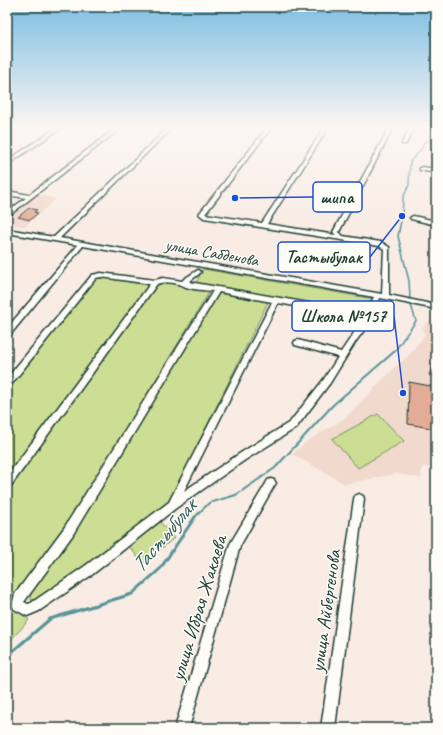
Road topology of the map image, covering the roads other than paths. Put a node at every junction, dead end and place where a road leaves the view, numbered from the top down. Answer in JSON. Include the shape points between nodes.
{"nodes":[{"id":1,"x":75,"y":162,"type":"edge"},
{"id":2,"x":135,"y":162,"type":"edge"},
{"id":3,"x":242,"y":162,"type":"edge"},
{"id":4,"x":304,"y":162,"type":"edge"},
{"id":5,"x":373,"y":162,"type":"edge"},
{"id":6,"x":422,"y":169,"type":"dead end"},
{"id":7,"x":436,"y":171,"type":"edge"},
{"id":8,"x":7,"y":193,"type":"edge"},
{"id":9,"x":30,"y":197,"type":"junction"},
{"id":10,"x":8,"y":213,"type":"edge"},
{"id":11,"x":413,"y":218,"type":"dead end"},
{"id":12,"x":436,"y":223,"type":"edge"},
{"id":13,"x":263,"y":226,"type":"junction"},
{"id":14,"x":7,"y":231,"type":"edge"},
{"id":15,"x":340,"y":238,"type":"junction"},
{"id":16,"x":55,"y":240,"type":"junction"},
{"id":17,"x":82,"y":244,"type":"junction"},
{"id":18,"x":202,"y":265,"type":"junction"},
{"id":19,"x":155,"y":282,"type":"junction"},
{"id":20,"x":188,"y":284,"type":"junction"},
{"id":21,"x":217,"y":290,"type":"junction"},
{"id":22,"x":382,"y":296,"type":"junction"},
{"id":23,"x":276,"y":300,"type":"junction"},
{"id":24,"x":436,"y":307,"type":"edge"},
{"id":25,"x":369,"y":316,"type":"junction"},
{"id":26,"x":7,"y":333,"type":"edge"},
{"id":27,"x":298,"y":343,"type":"dead end"},
{"id":28,"x":343,"y":354,"type":"junction"},
{"id":29,"x":7,"y":384,"type":"edge"},
{"id":30,"x":271,"y":483,"type":"dead end"},
{"id":31,"x":7,"y":484,"type":"edge"},
{"id":32,"x":358,"y":499,"type":"dead end"},
{"id":33,"x":172,"y":505,"type":"junction"},
{"id":34,"x":182,"y":728,"type":"edge"},
{"id":35,"x":328,"y":728,"type":"edge"}],
"edges":[{"from":1,"to":9,"type":"street"},
{"from":2,"to":16,"type":"street"},
{"from":3,"to":13,"type":"street","via":[[202,213],[204,216]]},
{"from":4,"to":13,"type":"street"},
{"from":5,"to":15,"type":"street","via":[[337,229]]},
{"from":6,"to":7,"type":"street"},
{"from":8,"to":9,"type":"street"},
{"from":9,"to":10,"type":"street"},
{"from":11,"to":12,"type":"street"},
{"from":13,"to":15,"type":"street"},
{"from":14,"to":16,"type":"street","name":"улица Сабденова"},
{"from":15,"to":22,"type":"street","via":[[381,244],[387,248]]},
{"from":16,"to":17,"type":"street","name":"улица Сабденова"},
{"from":17,"to":18,"type":"street","name":"улица Сабденова"},
{"from":17,"to":26,"type":"street"},
{"from":18,"to":20,"type":"street","via":[[198,272],[186,280]]},
{"from":18,"to":22,"type":"street","name":"улица Сабденова"},
{"from":19,"to":20,"type":"street","via":[[163,280]]},
{"from":19,"to":29,"type":"street","via":[[94,276]]},
{"from":19,"to":31,"type":"street"},
{"from":20,"to":21,"type":"street"},
{"from":21,"to":23,"type":"street"},
{"from":21,"to":33,"type":"street","via":[[68,532],[19,598],[18,605],[27,610],[34,607],[89,570]]},
{"from":22,"to":24,"type":"street","name":"улица Сабденова"},
{"from":22,"to":25,"type":"street"},
{"from":23,"to":25,"type":"street"},
{"from":23,"to":33,"type":"street"},
{"from":25,"to":28,"type":"street"},
{"from":27,"to":28,"type":"street"},
{"from":28,"to":33,"type":"street","via":[[292,425]]},
{"from":30,"to":34,"type":"street","name":"улица Ибрая Жакаева","via":[[235,544]]},
{"from":32,"to":35,"type":"street","name":"улица Айбергенова"}]}
